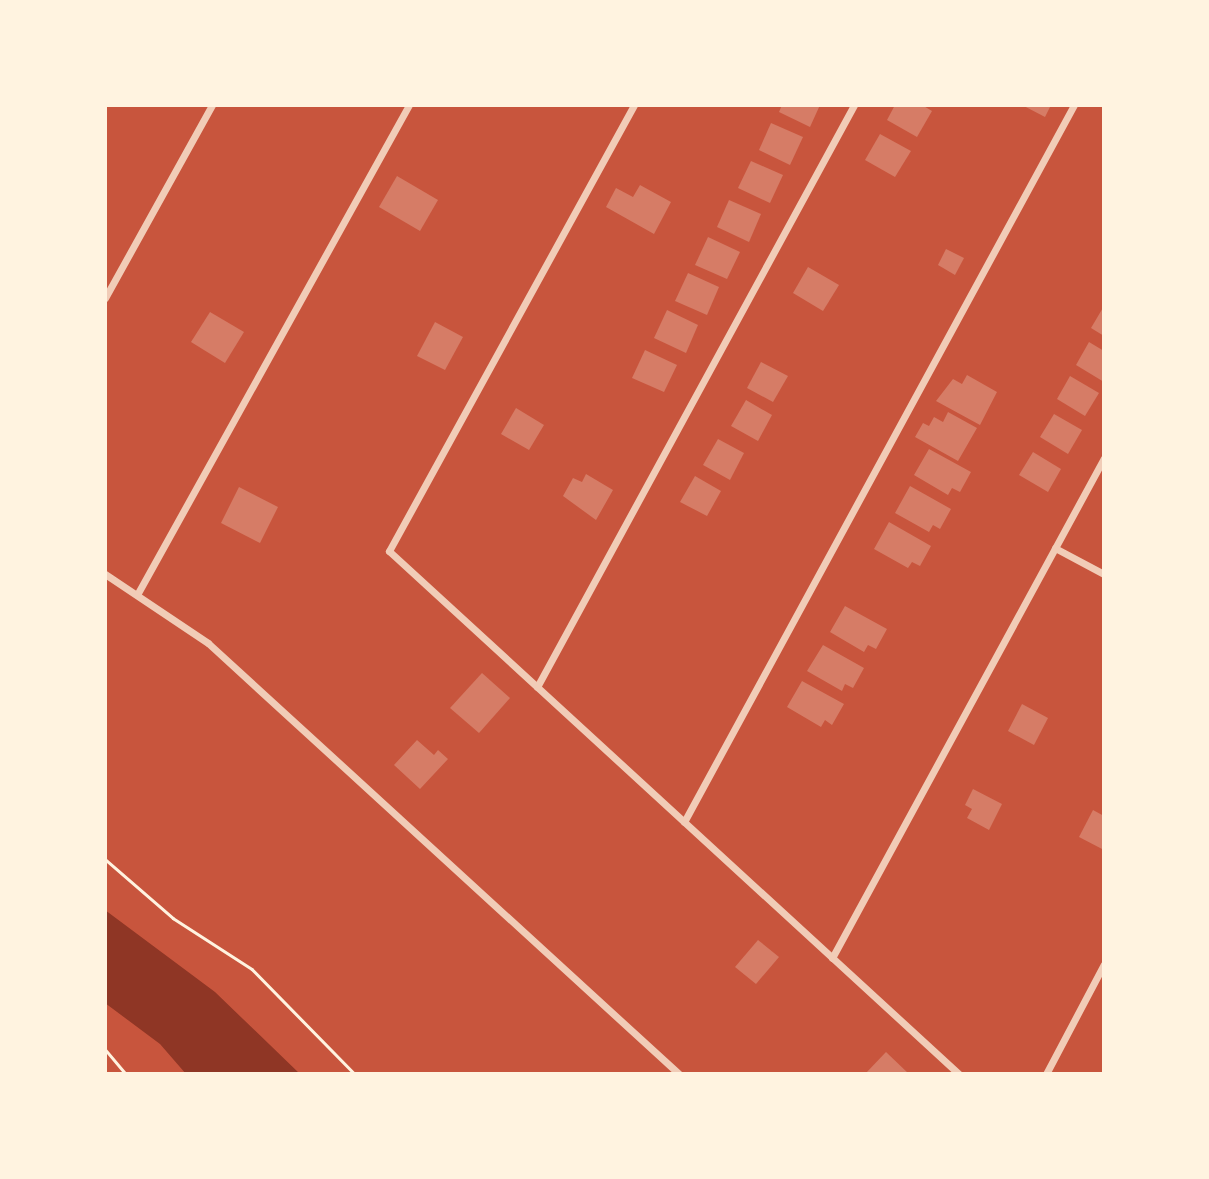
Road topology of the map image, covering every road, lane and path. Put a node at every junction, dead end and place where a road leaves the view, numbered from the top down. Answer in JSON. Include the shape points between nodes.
{"nodes":[{"id":1,"x":212,"y":105,"type":"edge"},
{"id":2,"x":409,"y":105,"type":"edge"},
{"id":3,"x":634,"y":105,"type":"edge"},
{"id":4,"x":854,"y":105,"type":"edge"},
{"id":5,"x":1074,"y":105,"type":"edge"},
{"id":6,"x":105,"y":298,"type":"edge"},
{"id":7,"x":1104,"y":458,"type":"edge"},
{"id":8,"x":1055,"y":548,"type":"junction"},
{"id":9,"x":105,"y":574,"type":"edge"},
{"id":10,"x":1104,"y":575,"type":"edge"},
{"id":11,"x":138,"y":593,"type":"junction"},
{"id":12,"x":537,"y":687,"type":"junction"},
{"id":13,"x":684,"y":822,"type":"junction"},
{"id":14,"x":105,"y":859,"type":"edge"},
{"id":15,"x":832,"y":958,"type":"junction"},
{"id":16,"x":1104,"y":964,"type":"edge"},
{"id":17,"x":105,"y":1049,"type":"edge"},
{"id":18,"x":126,"y":1074,"type":"edge"},
{"id":19,"x":355,"y":1074,"type":"edge"},
{"id":20,"x":679,"y":1074,"type":"edge"},
{"id":21,"x":959,"y":1074,"type":"edge"},
{"id":22,"x":1046,"y":1074,"type":"edge"}],
"edges":[{"from":1,"to":6,"type":"street"},
{"from":2,"to":11,"type":"street"},
{"from":3,"to":12,"type":"street","via":[[389,551]]},
{"from":4,"to":12,"type":"street"},
{"from":5,"to":13,"type":"street"},
{"from":7,"to":8,"type":"street"},
{"from":8,"to":10,"type":"street"},
{"from":8,"to":15,"type":"street"},
{"from":9,"to":11,"type":"street"},
{"from":11,"to":20,"type":"street","via":[[208,643]]},
{"from":12,"to":13,"type":"street"},
{"from":13,"to":15,"type":"street"},
{"from":14,"to":19,"type":"path","via":[[173,918],[252,969]]},
{"from":15,"to":21,"type":"street"},
{"from":16,"to":22,"type":"street"},
{"from":17,"to":18,"type":"path"}]}
